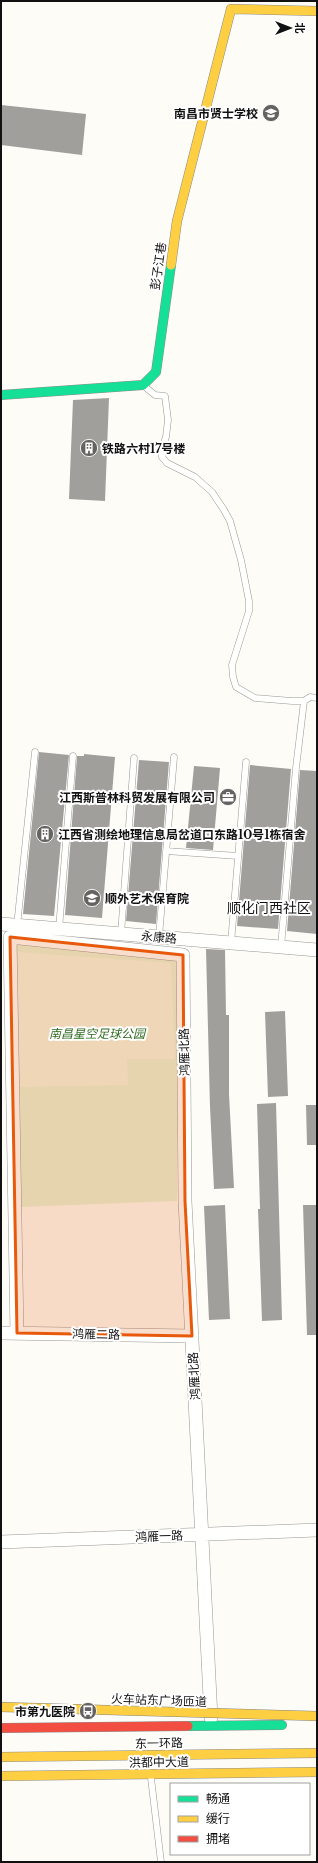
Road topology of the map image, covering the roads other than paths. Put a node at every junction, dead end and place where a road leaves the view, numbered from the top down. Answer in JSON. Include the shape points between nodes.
{"nodes":[{"id":1,"x":317,"y":11,"type":"edge"},
{"id":2,"x":143,"y":385,"type":"junction"},
{"id":3,"x":1,"y":395,"type":"edge"},
{"id":4,"x":317,"y":698,"type":"edge"},
{"id":5,"x":304,"y":701,"type":"junction"},
{"id":6,"x":35,"y":752,"type":"dead end"},
{"id":7,"x":73,"y":756,"type":"dead end"},
{"id":8,"x":174,"y":757,"type":"dead end"},
{"id":9,"x":134,"y":758,"type":"dead end"},
{"id":10,"x":246,"y":762,"type":"dead end"},
{"id":11,"x":166,"y":851,"type":"junction"},
{"id":12,"x":238,"y":856,"type":"junction"},
{"id":13,"x":1,"y":924,"type":"edge"},
{"id":14,"x":18,"y":926,"type":"junction"},
{"id":15,"x":59,"y":929,"type":"junction"},
{"id":16,"x":121,"y":934,"type":"junction"},
{"id":17,"x":159,"y":937,"type":"junction"},
{"id":18,"x":231,"y":943,"type":"junction"},
{"id":19,"x":282,"y":947,"type":"junction"},
{"id":20,"x":317,"y":950,"type":"edge"},
{"id":21,"x":1,"y":1333,"type":"edge"},
{"id":22,"x":17,"y":1333,"type":"junction"},
{"id":23,"x":192,"y":1336,"type":"junction"},
{"id":24,"x":317,"y":1530,"type":"edge"},
{"id":25,"x":201,"y":1535,"type":"junction"},
{"id":26,"x":1,"y":1542,"type":"edge"},
{"id":27,"x":1,"y":1707,"type":"edge"},
{"id":28,"x":317,"y":1717,"type":"edge"},
{"id":29,"x":210,"y":1718,"type":"junction"},
{"id":30,"x":1,"y":1720,"type":"edge"},
{"id":31,"x":317,"y":1724,"type":"edge"},
{"id":32,"x":1,"y":1728,"type":"edge"},
{"id":33,"x":317,"y":1753,"type":"edge"},
{"id":34,"x":1,"y":1757,"type":"edge"},
{"id":35,"x":317,"y":1772,"type":"edge"},
{"id":36,"x":150,"y":1774,"type":"junction"},
{"id":37,"x":1,"y":1776,"type":"edge"},
{"id":38,"x":161,"y":1862,"type":"edge"}],
"edges":[{"from":1,"to":2,"type":"main road","name":"彭子江巷","via":[[231,9],[177,221],[156,372]]},
{"from":2,"to":3,"type":"main road"},
{"from":2,"to":5,"type":"lane","via":[[155,395],[165,396],[168,420],[162,457],[167,464],[183,470],[206,486],[230,521],[249,601],[249,611],[232,665],[236,687],[256,698]]},
{"from":4,"to":5,"type":"lane","via":[[310,697]]},
{"from":5,"to":19,"type":"lane","via":[[296,768]]},
{"from":6,"to":14,"type":"lane"},
{"from":7,"to":15,"type":"lane"},
{"from":8,"to":11,"type":"lane"},
{"from":9,"to":16,"type":"lane"},
{"from":10,"to":12,"type":"lane"},
{"from":11,"to":12,"type":"lane"},
{"from":11,"to":17,"type":"lane"},
{"from":12,"to":18,"type":"lane"},
{"from":13,"to":14,"type":"street","name":"永康路"},
{"from":14,"to":15,"type":"street","name":"永康路"},
{"from":15,"to":16,"type":"street","name":"永康路"},
{"from":16,"to":17,"type":"street","name":"永康路"},
{"from":17,"to":18,"type":"street","name":"永康路"},
{"from":18,"to":19,"type":"street","name":"永康路"},
{"from":19,"to":20,"type":"street","name":"永康路"},
{"from":21,"to":22,"type":"street","name":"鸿雁二路"},
{"from":22,"to":23,"type":"street","name":"鸿雁二路"},
{"from":22,"to":23,"type":"street","name":"鸿雁北路","via":[[10,937],[183,955],[185,1201]]},
{"from":23,"to":25,"type":"street","name":"鸿雁北路"},
{"from":24,"to":25,"type":"street","name":"鸿雁一路"},
{"from":25,"to":26,"type":"street","name":"鸿雁一路"},
{"from":25,"to":29,"type":"street","name":"鸿雁北路"},
{"from":27,"to":28,"type":"main road","name":"火车站东广场匝道","bridge":true},
{"from":28,"to":29,"type":"main road"},
{"from":29,"to":30,"type":"main road"},
{"from":31,"to":32,"type":"main road","name":"东一环路"},
{"from":33,"to":34,"type":"main road","name":"东一环路"},
{"from":35,"to":36,"type":"main road","name":"洪都中大道"},
{"from":36,"to":37,"type":"main road","name":"洪都中大道"},
{"from":36,"to":38,"type":"lane"}]}
